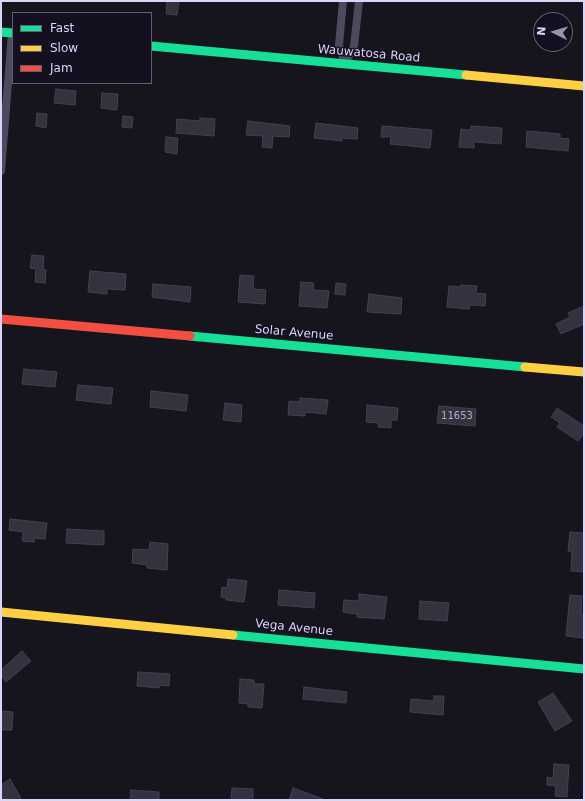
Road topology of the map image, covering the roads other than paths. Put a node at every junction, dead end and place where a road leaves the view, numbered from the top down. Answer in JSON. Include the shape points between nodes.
{"nodes":[{"id":1,"x":343,"y":1,"type":"edge"},
{"id":2,"x":359,"y":1,"type":"edge"},
{"id":3,"x":1,"y":32,"type":"edge"},
{"id":4,"x":12,"y":33,"type":"edge"},
{"id":5,"x":12,"y":44,"type":"edge"},
{"id":6,"x":152,"y":46,"type":"edge"},
{"id":7,"x":345,"y":64,"type":"junction"},
{"id":8,"x":584,"y":86,"type":"edge"},
{"id":9,"x":1,"y":171,"type":"edge"},
{"id":10,"x":1,"y":319,"type":"edge"},
{"id":11,"x":584,"y":372,"type":"edge"},
{"id":12,"x":1,"y":612,"type":"edge"},
{"id":13,"x":584,"y":668,"type":"edge"}],
"edges":[{"from":1,"to":7,"type":"street","via":[[339,45]]},
{"from":2,"to":7,"type":"street","via":[[354,46]]},
{"from":3,"to":4,"type":"street"},
{"from":5,"to":9,"type":"street"},
{"from":6,"to":7,"type":"street","name":"Wauwatosa Road"},
{"from":7,"to":8,"type":"street","name":"Wauwatosa Road"},
{"from":10,"to":11,"type":"street","name":"Solar Avenue"},
{"from":12,"to":13,"type":"street","name":"Vega Avenue"}]}
